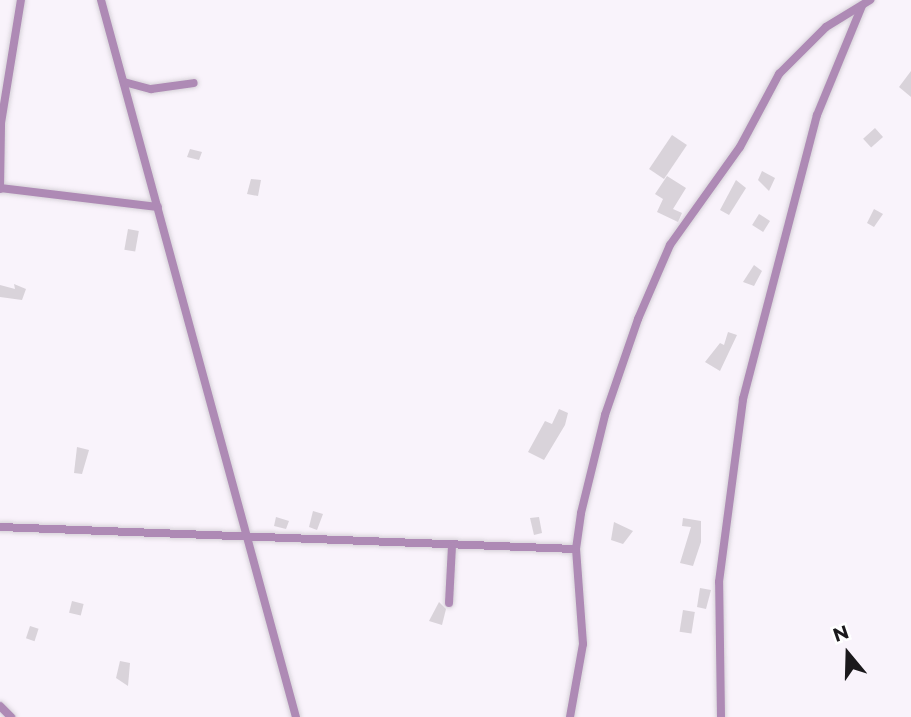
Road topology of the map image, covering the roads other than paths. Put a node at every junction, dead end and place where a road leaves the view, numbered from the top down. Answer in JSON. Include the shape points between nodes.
{"nodes":[{"id":1,"x":21,"y":0,"type":"edge"},
{"id":2,"x":101,"y":0,"type":"edge"},
{"id":3,"x":866,"y":2,"type":"edge"},
{"id":4,"x":124,"y":82,"type":"junction"},
{"id":5,"x":194,"y":83,"type":"dead end"},
{"id":6,"x":0,"y":140,"type":"edge"},
{"id":7,"x":0,"y":188,"type":"edge"},
{"id":8,"x":158,"y":206,"type":"junction"},
{"id":9,"x":0,"y":527,"type":"edge"},
{"id":10,"x":247,"y":538,"type":"junction"},
{"id":11,"x":452,"y":546,"type":"junction"},
{"id":12,"x":576,"y":550,"type":"junction"},
{"id":13,"x":449,"y":603,"type":"dead end"},
{"id":14,"x":0,"y":706,"type":"edge"},
{"id":15,"x":11,"y":717,"type":"edge"},
{"id":16,"x":296,"y":717,"type":"edge"},
{"id":17,"x":570,"y":717,"type":"edge"},
{"id":18,"x":721,"y":717,"type":"edge"}],
"edges":[{"from":1,"to":6,"type":"street"},
{"from":2,"to":4,"type":"street"},
{"from":3,"to":12,"type":"street","via":[[826,27],[779,74],[740,147],[670,245],[620,362],[590,470]]},
{"from":3,"to":18,"type":"street","via":[[817,115],[743,400],[719,582]]},
{"from":4,"to":5,"type":"street","via":[[151,89]]},
{"from":4,"to":8,"type":"street"},
{"from":6,"to":7,"type":"street"},
{"from":7,"to":8,"type":"street"},
{"from":8,"to":10,"type":"street"},
{"from":9,"to":10,"type":"street"},
{"from":10,"to":11,"type":"street"},
{"from":10,"to":16,"type":"street"},
{"from":11,"to":12,"type":"street"},
{"from":11,"to":13,"type":"street"},
{"from":12,"to":17,"type":"street","via":[[583,644]]},
{"from":14,"to":15,"type":"street"}]}
